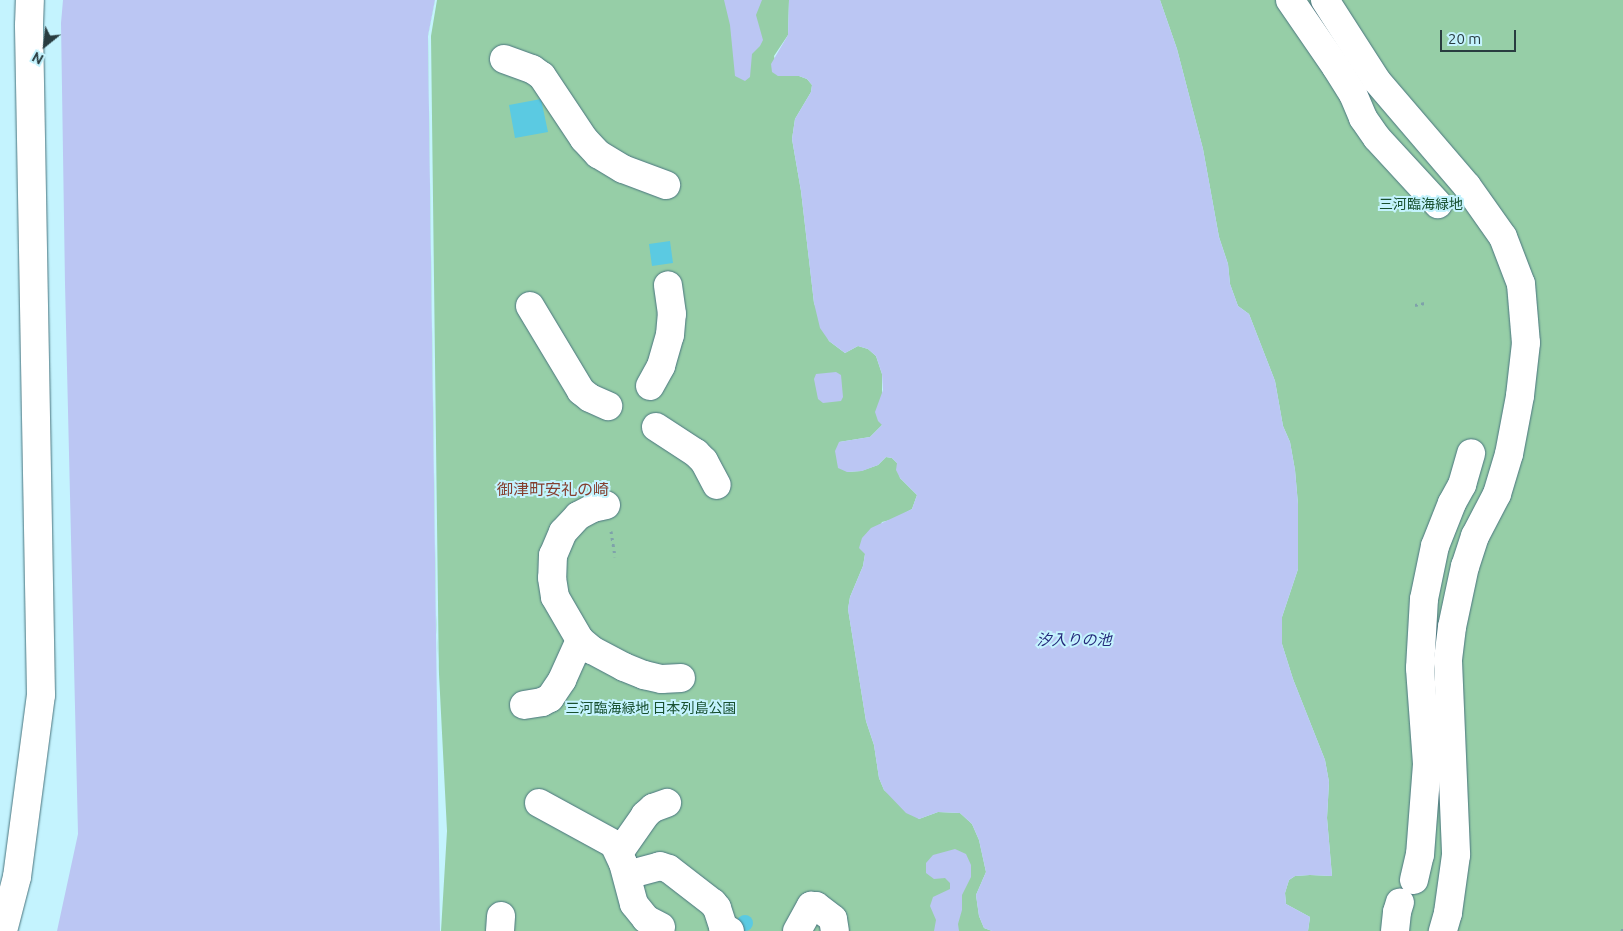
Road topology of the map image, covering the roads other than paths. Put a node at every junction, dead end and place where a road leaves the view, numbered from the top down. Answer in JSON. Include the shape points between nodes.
{"nodes":[{"id":1,"x":30,"y":0,"type":"edge"},
{"id":2,"x":1290,"y":0,"type":"edge"},
{"id":3,"x":1325,"y":0,"type":"edge"},
{"id":4,"x":504,"y":59,"type":"dead end"},
{"id":5,"x":666,"y":185,"type":"dead end"},
{"id":6,"x":1438,"y":204,"type":"dead end"},
{"id":7,"x":668,"y":285,"type":"dead end"},
{"id":8,"x":530,"y":306,"type":"dead end"},
{"id":9,"x":650,"y":386,"type":"dead end"},
{"id":10,"x":608,"y":406,"type":"dead end"},
{"id":11,"x":656,"y":427,"type":"dead end"},
{"id":12,"x":1471,"y":453,"type":"dead end"},
{"id":13,"x":717,"y":485,"type":"dead end"},
{"id":14,"x":606,"y":505,"type":"dead end"},
{"id":15,"x":580,"y":640,"type":"junction"},
{"id":16,"x":681,"y":678,"type":"dead end"},
{"id":17,"x":524,"y":704,"type":"dead end"},
{"id":18,"x":539,"y":803,"type":"dead end"},
{"id":19,"x":667,"y":803,"type":"dead end"},
{"id":20,"x":618,"y":849,"type":"junction"},
{"id":21,"x":627,"y":875,"type":"junction"},
{"id":22,"x":662,"y":927,"type":"dead end"},
{"id":23,"x":3,"y":931,"type":"edge"},
{"id":24,"x":730,"y":931,"type":"edge"},
{"id":25,"x":797,"y":931,"type":"edge"},
{"id":26,"x":835,"y":931,"type":"edge"},
{"id":27,"x":1395,"y":931,"type":"edge"},
{"id":28,"x":1443,"y":931,"type":"edge"}],
"edges":[{"from":1,"to":23,"type":"street","via":[[42,695],[17,877]]},
{"from":2,"to":6,"type":"street","via":[[1336,67],[1377,138],[1427,175]]},
{"from":3,"to":28,"type":"street","via":[[1377,81],[1467,186],[1503,237],[1521,284],[1526,343],[1509,454],[1497,494],[1475,536],[1465,566],[1449,652],[1456,855]]},
{"from":4,"to":5,"type":"street","via":[[542,76],[584,139],[598,154],[623,169]]},
{"from":7,"to":9,"type":"street","via":[[672,314],[670,335],[661,366]]},
{"from":8,"to":10,"type":"street","via":[[581,391]]},
{"from":11,"to":13,"type":"street","via":[[700,457]]},
{"from":12,"to":27,"type":"street","via":[[1462,484],[1431,559],[1423,607],[1429,652],[1421,695],[1427,764],[1420,855],[1397,912]]},
{"from":14,"to":15,"type":"street","via":[[594,508],[570,523],[553,556],[555,597]]},
{"from":15,"to":16,"type":"street","via":[[592,650],[631,670],[662,679]]},
{"from":15,"to":17,"type":"street","via":[[550,698]]},
{"from":18,"to":20,"type":"street"},
{"from":19,"to":20,"type":"street","via":[[645,815],[623,847]]},
{"from":20,"to":21,"type":"street"},
{"from":21,"to":22,"type":"street","via":[[634,904],[646,919]]},
{"from":21,"to":24,"type":"street","via":[[660,866],[669,869],[713,903],[723,927]]},
{"from":25,"to":26,"type":"street","via":[[811,906],[816,906],[833,919]]}]}
